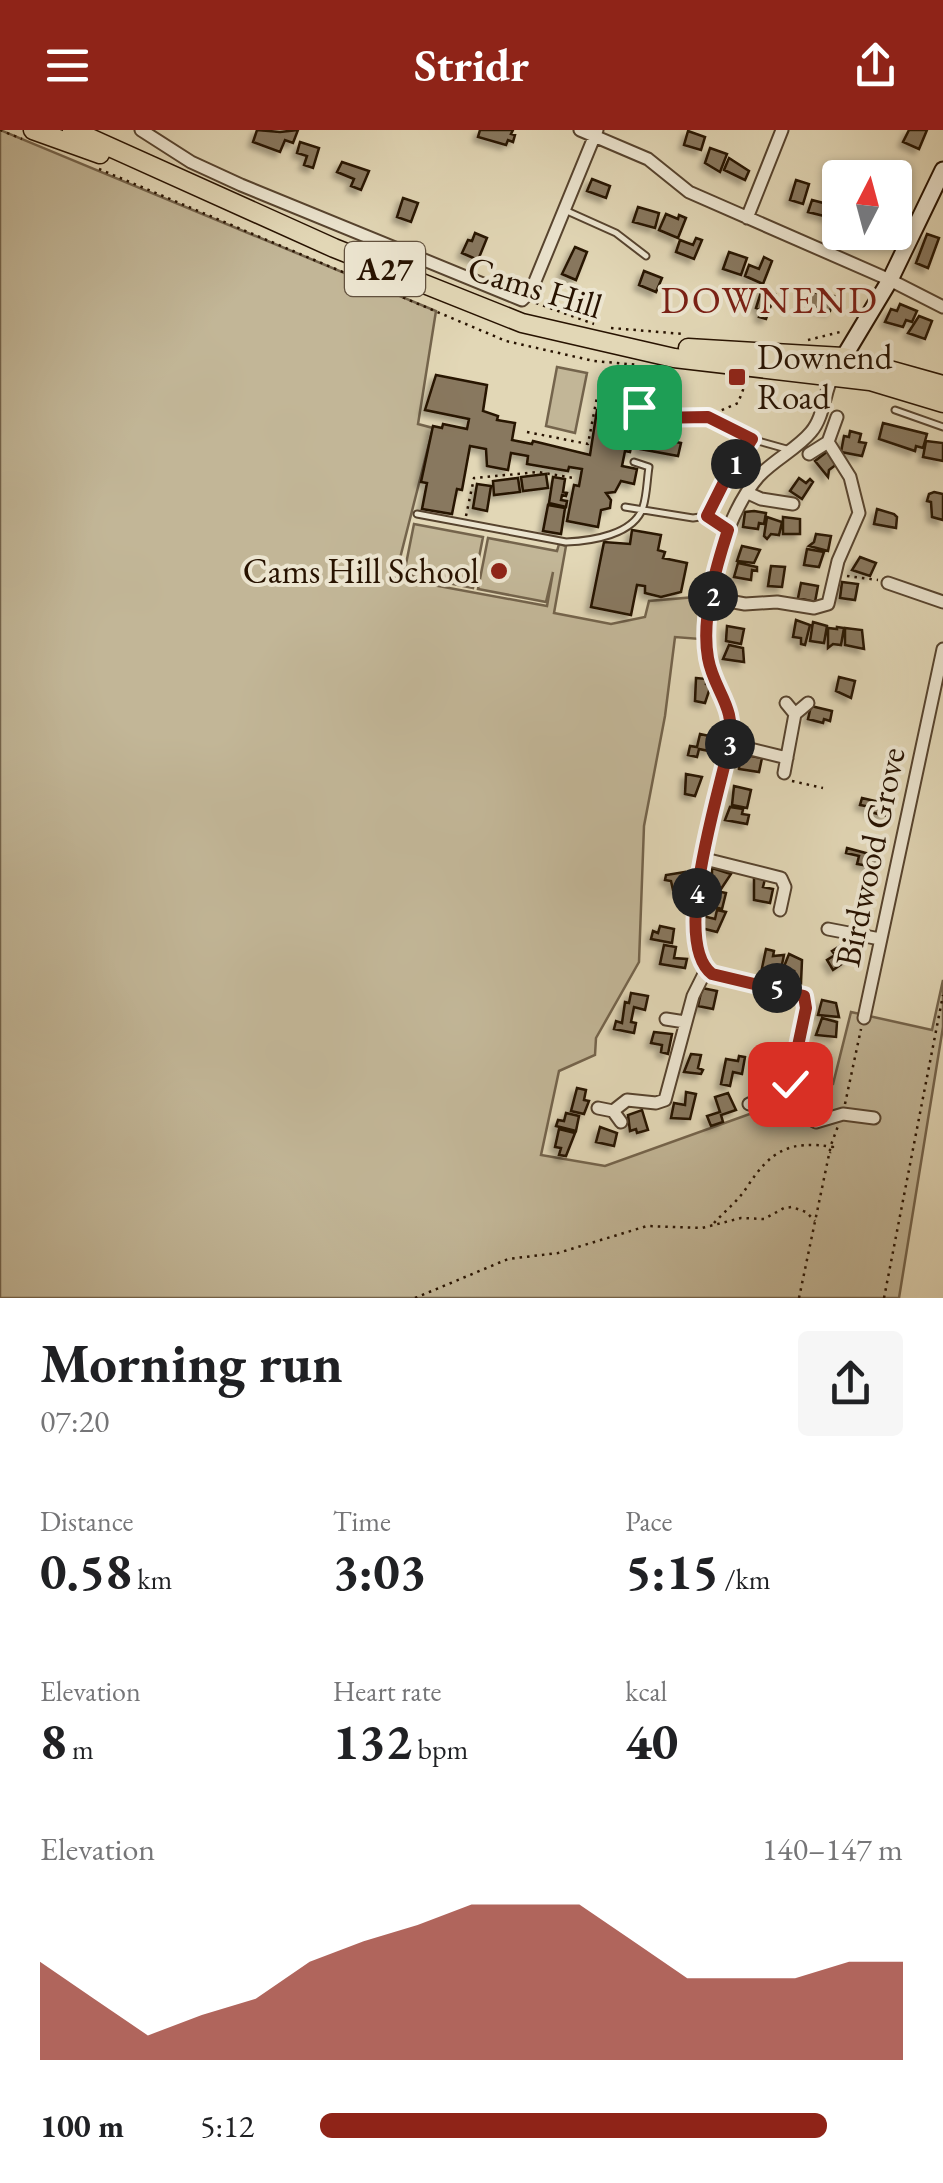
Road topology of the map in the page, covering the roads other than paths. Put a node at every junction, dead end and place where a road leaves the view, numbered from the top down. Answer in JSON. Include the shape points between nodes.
{"nodes":[{"id":1,"x":32,"y":130,"type":"edge"},
{"id":2,"x":72,"y":130,"type":"edge"},
{"id":3,"x":141,"y":130,"type":"edge"},
{"id":4,"x":580,"y":130,"type":"edge"},
{"id":5,"x":782,"y":130,"type":"edge"},
{"id":6,"x":596,"y":133,"type":"edge"},
{"id":7,"x":943,"y":170,"type":"edge"},
{"id":8,"x":162,"y":173,"type":"junction"},
{"id":9,"x":564,"y":210,"type":"junction"},
{"id":10,"x":746,"y":218,"type":"junction"},
{"id":11,"x":646,"y":256,"type":"dead end"},
{"id":12,"x":890,"y":280,"type":"junction"},
{"id":13,"x":943,"y":308,"type":"edge"},
{"id":14,"x":614,"y":344,"type":"junction"},
{"id":15,"x":843,"y":357,"type":"junction"},
{"id":16,"x":833,"y":376,"type":"junction"},
{"id":17,"x":943,"y":385,"type":"edge"},
{"id":18,"x":943,"y":403,"type":"edge"},
{"id":19,"x":895,"y":410,"type":"dead end"},
{"id":20,"x":837,"y":418,"type":"dead end"},
{"id":21,"x":943,"y":426,"type":"edge"},
{"id":22,"x":828,"y":442,"type":"junction"},
{"id":23,"x":790,"y":450,"type":"junction"},
{"id":24,"x":809,"y":454,"type":"dead end"},
{"id":25,"x":634,"y":462,"type":"dead end"},
{"id":26,"x":748,"y":492,"type":"junction"},
{"id":27,"x":793,"y":504,"type":"dead end"},
{"id":28,"x":625,"y":507,"type":"dead end"},
{"id":29,"x":643,"y":509,"type":"junction"},
{"id":30,"x":417,"y":514,"type":"dead end"},
{"id":31,"x":707,"y":516,"type":"junction"},
{"id":32,"x":728,"y":530,"type":"junction"},
{"id":33,"x":888,"y":583,"type":"road end"},
{"id":34,"x":712,"y":598,"type":"junction"},
{"id":35,"x":943,"y":602,"type":"edge"},
{"id":36,"x":943,"y":649,"type":"edge"},
{"id":37,"x":786,"y":703,"type":"dead end"},
{"id":38,"x":808,"y":703,"type":"dead end"},
{"id":39,"x":794,"y":714,"type":"junction"},
{"id":40,"x":730,"y":744,"type":"junction"},
{"id":41,"x":787,"y":758,"type":"junction"},
{"id":42,"x":784,"y":773,"type":"road end"},
{"id":43,"x":705,"y":859,"type":"junction"},
{"id":44,"x":780,"y":910,"type":"dead end"},
{"id":45,"x":828,"y":929,"type":"dead end"},
{"id":46,"x":880,"y":939,"type":"junction"},
{"id":47,"x":706,"y":970,"type":"junction"},
{"id":48,"x":666,"y":1018,"type":"dead end"},
{"id":49,"x":864,"y":1018,"type":"road end"},
{"id":50,"x":684,"y":1022,"type":"junction"},
{"id":51,"x":790,"y":1088,"type":"junction"},
{"id":52,"x":749,"y":1104,"type":"dead end"},
{"id":53,"x":598,"y":1108,"type":"dead end"},
{"id":54,"x":874,"y":1118,"type":"dead end"}],
"edges":[{"from":1,"to":8,"type":"main road","name":"Cams Hill","number":"A27"},
{"from":2,"to":8,"type":"main road","name":"Cams Hill","number":"A27"},
{"from":3,"to":9,"type":"street","name":"Cams Hill","via":[[191,162],[516,300],[528,295]]},
{"from":4,"to":6,"type":"street"},
{"from":5,"to":10,"type":"street"},
{"from":6,"to":9,"type":"street"},
{"from":6,"to":10,"type":"street","via":[[648,159],[688,192]]},
{"from":7,"to":12,"type":"street"},
{"from":8,"to":14,"type":"main road","name":"Cams Hill","number":"A27","via":[[475,306]]},
{"from":9,"to":11,"type":"lane","via":[[616,233]]},
{"from":10,"to":12,"type":"street"},
{"from":12,"to":13,"type":"street"},
{"from":12,"to":15,"type":"street"},
{"from":14,"to":15,"type":"main road","name":"Cams Hill","number":"A27"},
{"from":14,"to":16,"type":"main road","name":"Cams Hill","number":"A27","via":[[674,358]]},
{"from":15,"to":16,"type":"street"},
{"from":15,"to":17,"type":"main road","number":"A27"},
{"from":16,"to":18,"type":"main road","number":"A27"},
{"from":16,"to":23,"type":"street","via":[[814,428]]},
{"from":19,"to":21,"type":"lane"},
{"from":20,"to":22,"type":"street"},
{"from":22,"to":24,"type":"street"},
{"from":22,"to":34,"type":"street","via":[[856,474],[858,513],[828,604]]},
{"from":23,"to":26,"type":"street"},
{"from":23,"to":31,"type":"lane","via":[[752,443]]},
{"from":25,"to":29,"type":"lane","via":[[649,466]]},
{"from":26,"to":27,"type":"street"},
{"from":26,"to":32,"type":"street"},
{"from":28,"to":29,"type":"lane"},
{"from":29,"to":30,"type":"lane","via":[[616,532],[566,542]]},
{"from":29,"to":31,"type":"lane"},
{"from":31,"to":32,"type":"lane"},
{"from":32,"to":34,"type":"street"},
{"from":33,"to":35,"type":"street"},
{"from":34,"to":40,"type":"street","via":[[708,661],[731,715]]},
{"from":36,"to":46,"type":"street","name":"Birdwood Grove"},
{"from":37,"to":39,"type":"street"},
{"from":38,"to":39,"type":"street"},
{"from":39,"to":41,"type":"street"},
{"from":40,"to":41,"type":"street"},
{"from":40,"to":43,"type":"street"},
{"from":41,"to":42,"type":"street"},
{"from":43,"to":44,"type":"street","via":[[781,878]]},
{"from":43,"to":47,"type":"street","via":[[694,916]]},
{"from":45,"to":46,"type":"street"},
{"from":46,"to":49,"type":"street","name":"Birdwood Grove"},
{"from":47,"to":50,"type":"street"},
{"from":47,"to":51,"type":"street","via":[[804,996]]},
{"from":48,"to":50,"type":"street"},
{"from":50,"to":53,"type":"street","via":[[665,1100],[627,1100],[617,1116]]},
{"from":51,"to":52,"type":"street"},
{"from":51,"to":54,"type":"street","via":[[810,1119]]}]}
